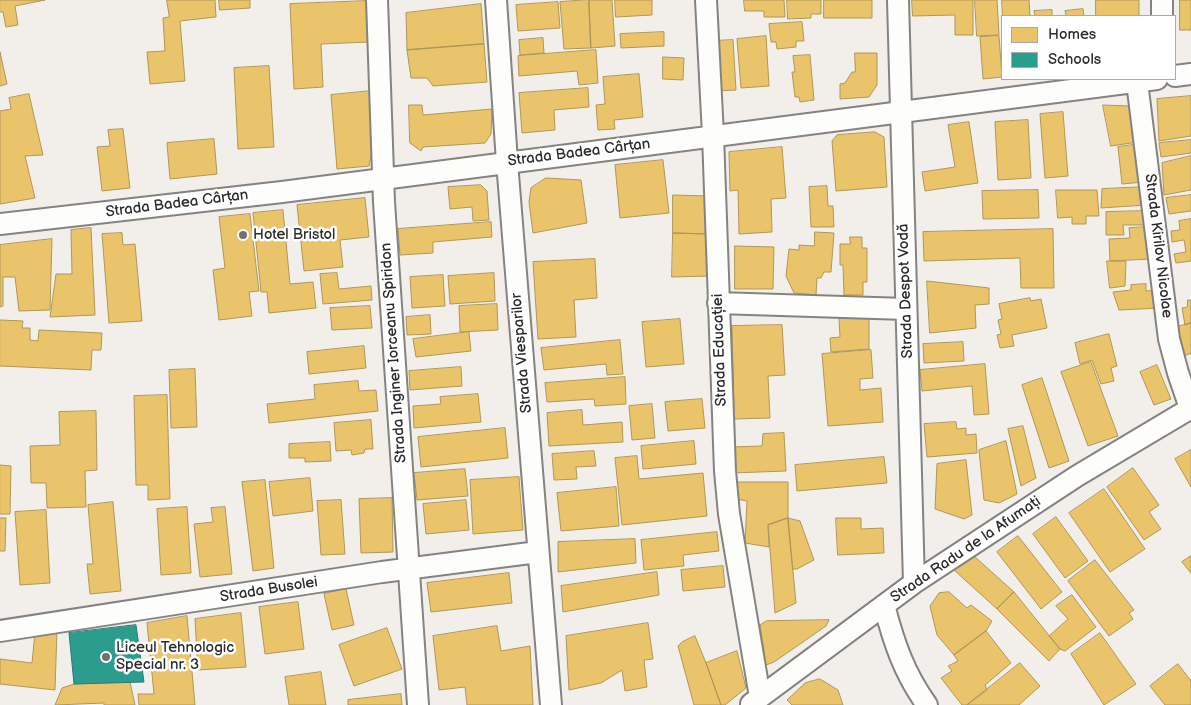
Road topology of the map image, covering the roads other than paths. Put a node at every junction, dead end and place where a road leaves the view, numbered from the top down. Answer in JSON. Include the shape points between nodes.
{"nodes":[{"id":1,"x":377,"y":0,"type":"edge"},
{"id":2,"x":496,"y":0,"type":"edge"},
{"id":3,"x":706,"y":0,"type":"edge"},
{"id":4,"x":898,"y":0,"type":"edge"},
{"id":5,"x":1162,"y":0,"type":"edge"},
{"id":6,"x":1162,"y":15,"type":"edge"},
{"id":7,"x":1191,"y":74,"type":"edge"},
{"id":8,"x":1176,"y":76,"type":"edge"},
{"id":9,"x":1150,"y":80,"type":"edge"},
{"id":10,"x":1137,"y":82,"type":"junction"},
{"id":11,"x":900,"y":112,"type":"junction"},
{"id":12,"x":713,"y":135,"type":"junction"},
{"id":13,"x":507,"y":162,"type":"junction"},
{"id":14,"x":383,"y":179,"type":"junction"},
{"id":15,"x":0,"y":224,"type":"edge"},
{"id":16,"x":718,"y":303,"type":"junction"},
{"id":17,"x":906,"y":309,"type":"junction"},
{"id":18,"x":1191,"y":408,"type":"edge"},
{"id":19,"x":538,"y":552,"type":"junction"},
{"id":20,"x":409,"y":568,"type":"junction"},
{"id":21,"x":914,"y":583,"type":"junction"},
{"id":22,"x":884,"y":605,"type":"junction"},
{"id":23,"x":0,"y":631,"type":"edge"},
{"id":24,"x":755,"y":701,"type":"edge"},
{"id":25,"x":418,"y":705,"type":"edge"},
{"id":26,"x":551,"y":705,"type":"edge"},
{"id":27,"x":928,"y":705,"type":"edge"}],
"edges":[{"from":1,"to":14,"type":"street","name":"Strada Inginer Iorceanu Spiridon"},
{"from":2,"to":13,"type":"street","name":"Strada Viesparilor"},
{"from":3,"to":12,"type":"street","name":"Strada Educației"},
{"from":4,"to":11,"type":"street","name":"Strada Despot Vodă"},
{"from":5,"to":6,"type":"street"},
{"from":7,"to":8,"type":"street"},
{"from":9,"to":10,"type":"street","name":"Strada Badea Cârțan"},
{"from":10,"to":11,"type":"street","name":"Strada Badea Cârțan"},
{"from":10,"to":18,"type":"street","name":"Strada Kirilov Nicolae","via":[[1170,339]]},
{"from":11,"to":12,"type":"street","name":"Strada Badea Cârțan"},
{"from":11,"to":17,"type":"street","name":"Strada Despot Vodă"},
{"from":12,"to":13,"type":"street","name":"Strada Badea Cârțan"},
{"from":12,"to":16,"type":"street","name":"Strada Educației"},
{"from":13,"to":14,"type":"street","name":"Strada Badea Cârțan"},
{"from":13,"to":19,"type":"street","name":"Strada Viesparilor"},
{"from":14,"to":15,"type":"street","name":"Strada Badea Cârțan"},
{"from":14,"to":20,"type":"street","name":"Strada Inginer Iorceanu Spiridon"},
{"from":16,"to":17,"type":"street"},
{"from":16,"to":24,"type":"street","name":"Strada Educației","via":[[725,471]]},
{"from":17,"to":21,"type":"street","name":"Strada Despot Vodă"},
{"from":18,"to":21,"type":"street","name":"Strada Radu de la Afumați","via":[[1077,476]]},
{"from":19,"to":20,"type":"street","name":"Strada Busolei"},
{"from":19,"to":26,"type":"street","name":"Strada Viesparilor"},
{"from":20,"to":23,"type":"street","name":"Strada Busolei"},
{"from":20,"to":25,"type":"street","name":"Strada Inginer Iorceanu Spiridon"},
{"from":21,"to":22,"type":"street","name":"Strada Radu de la Afumați"},
{"from":22,"to":24,"type":"street","name":"Strada Radu de la Afumați"},
{"from":22,"to":27,"type":"street","via":[[903,665]]}]}
